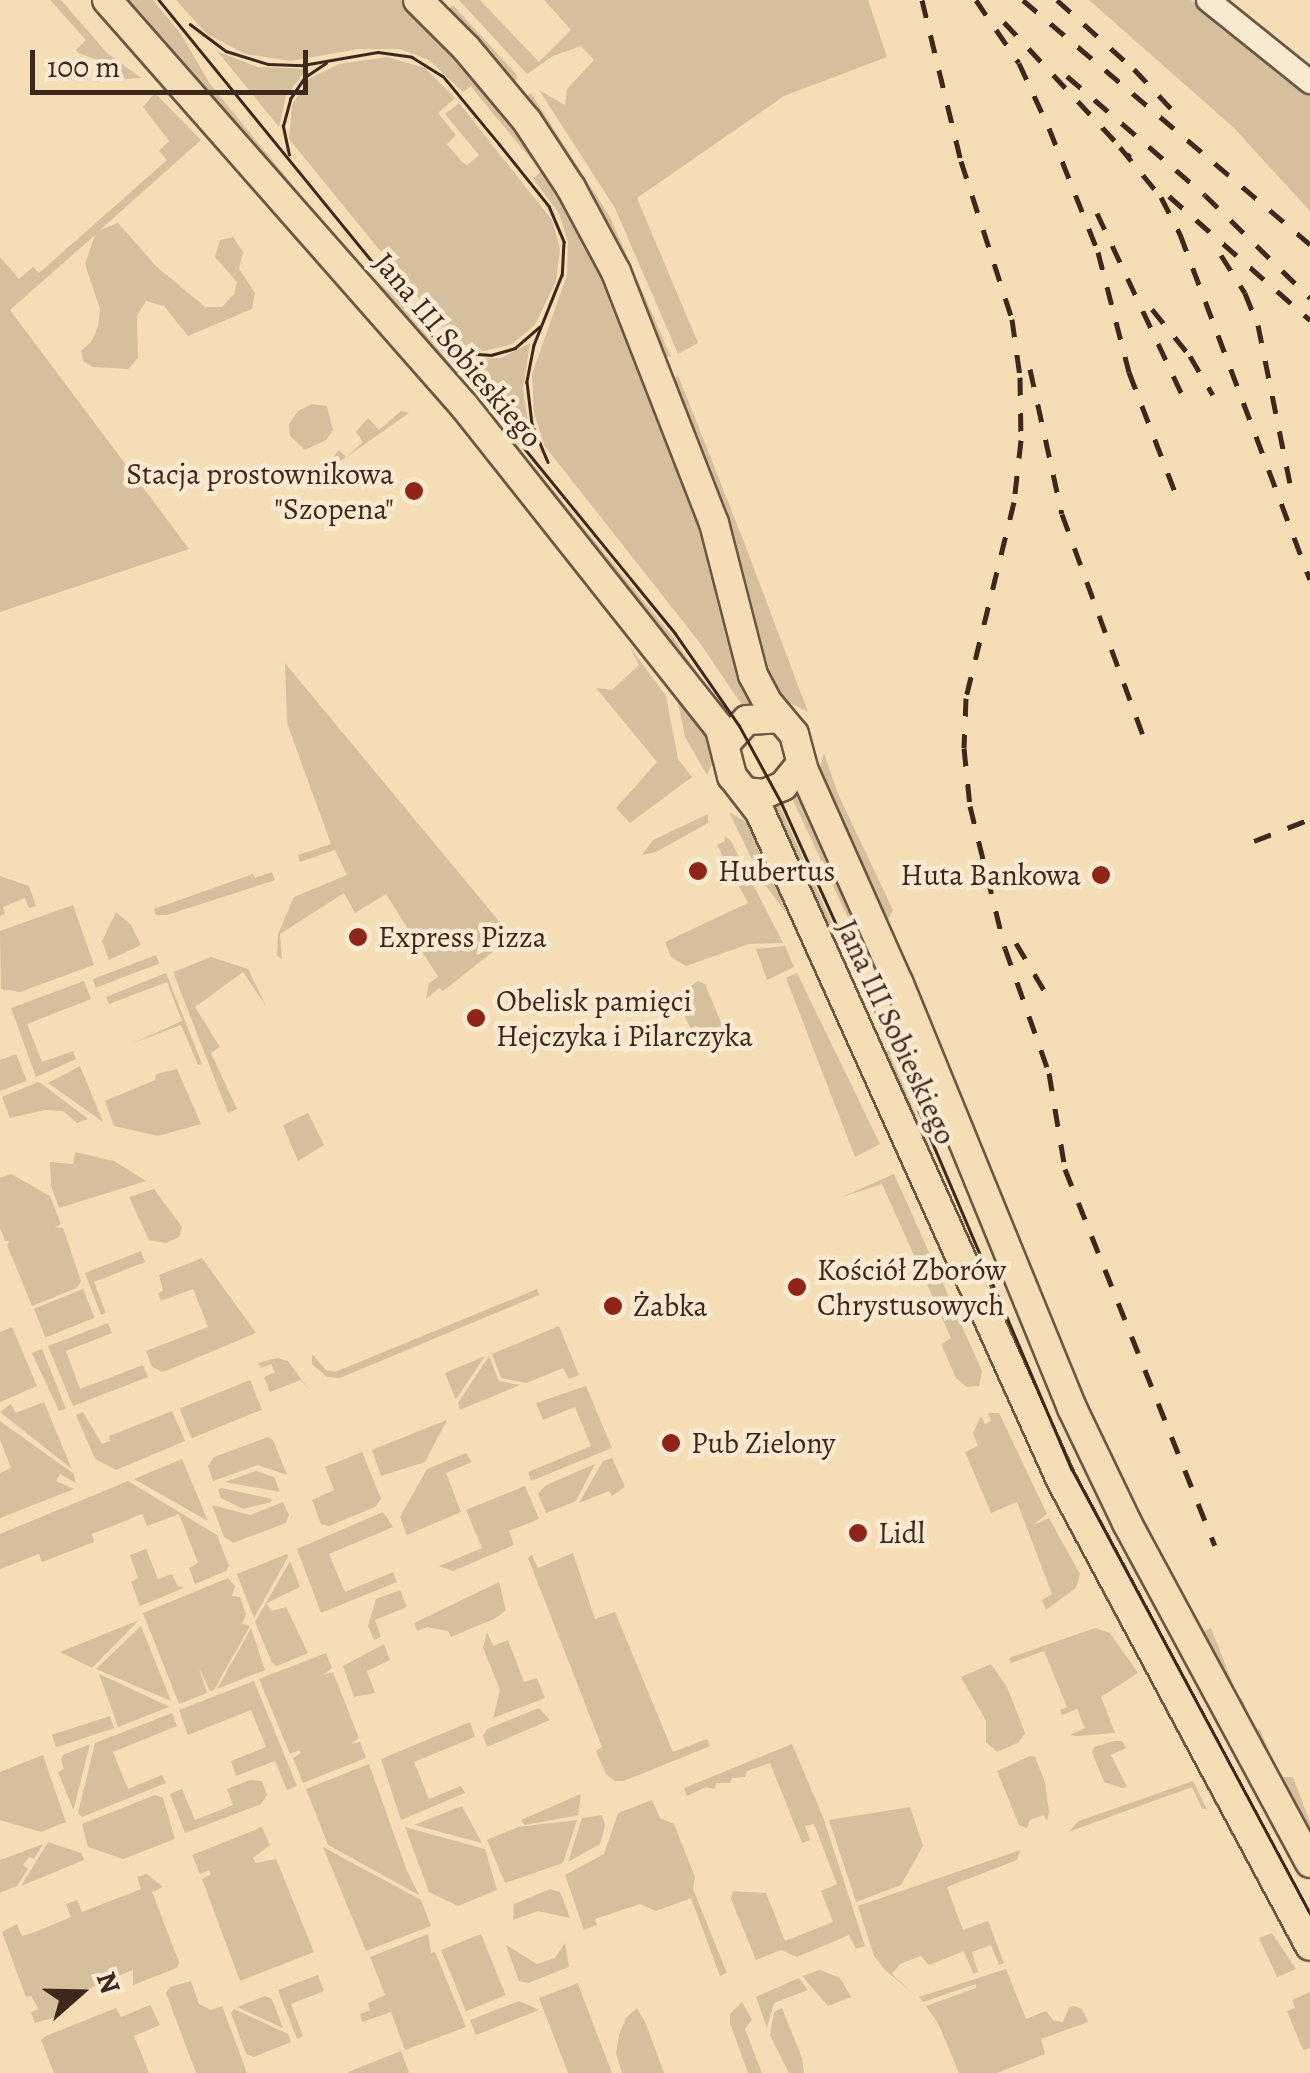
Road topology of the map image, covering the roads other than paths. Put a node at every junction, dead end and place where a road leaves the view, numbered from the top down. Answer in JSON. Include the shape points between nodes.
{"nodes":[{"id":1,"x":107,"y":0,"type":"edge"},
{"id":2,"x":418,"y":0,"type":"edge"},
{"id":3,"x":1208,"y":0,"type":"edge"},
{"id":4,"x":1310,"y":82,"type":"edge"},
{"id":5,"x":780,"y":718,"type":"junction"},
{"id":6,"x":726,"y":743,"type":"junction"},
{"id":7,"x":802,"y":764,"type":"junction"},
{"id":8,"x":745,"y":792,"type":"junction"},
{"id":9,"x":1310,"y":1863,"type":"edge"},
{"id":10,"x":1310,"y":1946,"type":"edge"}],
"edges":[{"from":1,"to":6,"type":"main road","name":"Jana III Sobieskiego","via":[[466,407],[590,559]]},
{"from":2,"to":5,"type":"main road","name":"Jana III Sobieskiego","via":[[527,122],[596,232],[704,496],[753,674]]},
{"from":3,"to":4,"type":"street"},
{"from":5,"to":6,"type":"main road","via":[[747,720]]},
{"from":5,"to":7,"type":"main road","name":"Jana III Sobieskiego","via":[[794,734]]},
{"from":6,"to":8,"type":"main road","name":"Jana III Sobieskiego","via":[[732,776]]},
{"from":7,"to":8,"type":"main road","via":[[783,786]]},
{"from":7,"to":9,"type":"main road","name":"Jana III Sobieskiego","via":[[1088,1443]]},
{"from":8,"to":10,"type":"main road","name":"Jana III Sobieskiego","via":[[760,812],[1060,1480]]}]}
